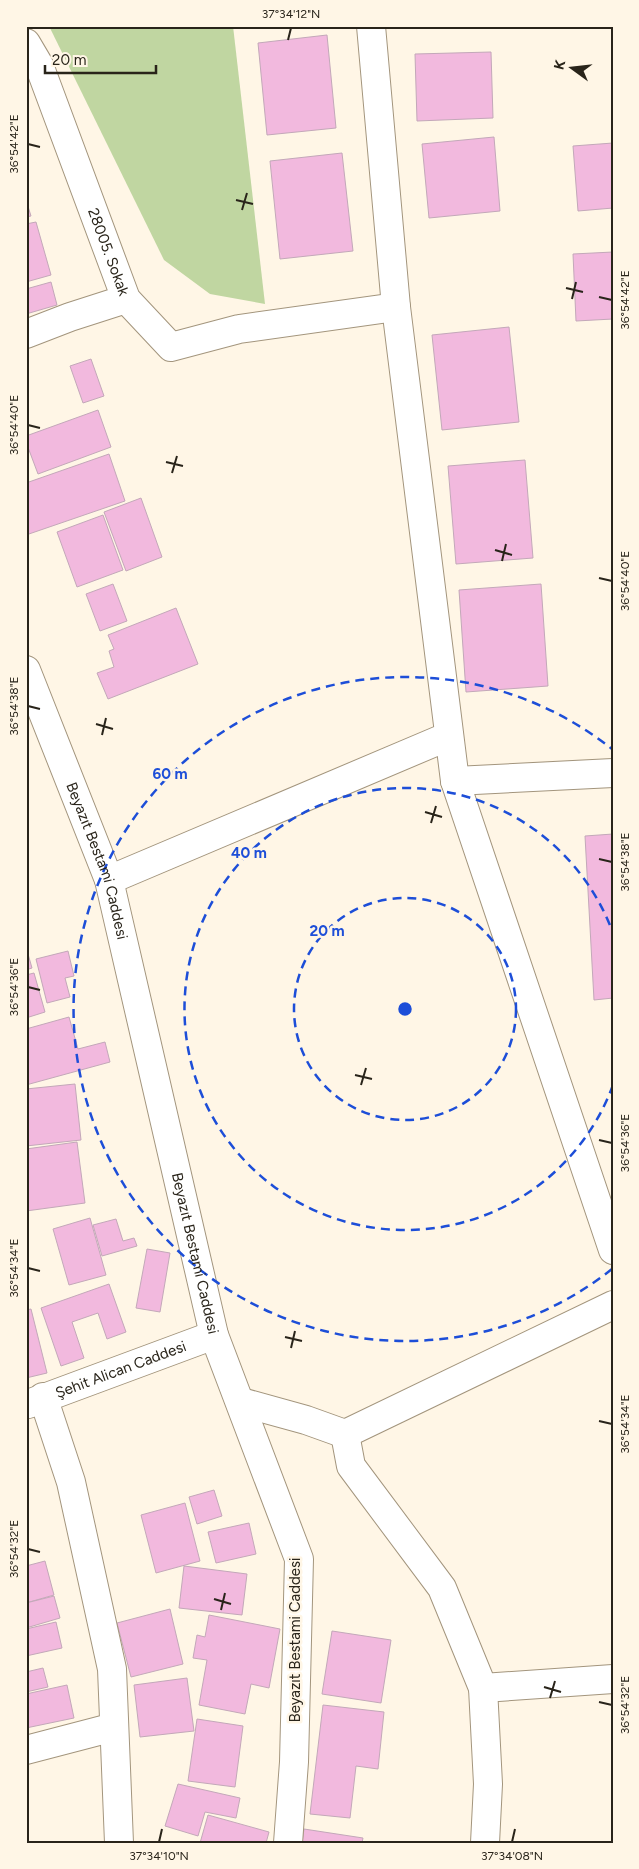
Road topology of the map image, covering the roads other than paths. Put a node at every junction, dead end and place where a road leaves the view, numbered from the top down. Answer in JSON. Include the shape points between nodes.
{"nodes":[{"id":1,"x":371,"y":26,"type":"edge"},
{"id":2,"x":26,"y":43,"type":"edge"},
{"id":3,"x":126,"y":300,"type":"junction"},
{"id":4,"x":396,"y":307,"type":"junction"},
{"id":5,"x":26,"y":334,"type":"edge"},
{"id":6,"x":26,"y":670,"type":"edge"},
{"id":7,"x":449,"y":736,"type":"junction"},
{"id":8,"x":613,"y":773,"type":"edge"},
{"id":9,"x":455,"y":781,"type":"junction"},
{"id":10,"x":110,"y":880,"type":"junction"},
{"id":11,"x":613,"y":1250,"type":"edge"},
{"id":12,"x":613,"y":1305,"type":"edge"},
{"id":13,"x":214,"y":1335,"type":"junction"},
{"id":14,"x":35,"y":1401,"type":"edge"},
{"id":15,"x":241,"y":1402,"type":"junction"},
{"id":16,"x":345,"y":1434,"type":"junction"},
{"id":17,"x":613,"y":1678,"type":"edge"},
{"id":18,"x":484,"y":1688,"type":"junction"},
{"id":19,"x":114,"y":1727,"type":"junction"},
{"id":20,"x":26,"y":1750,"type":"edge"},
{"id":21,"x":119,"y":1843,"type":"edge"},
{"id":22,"x":288,"y":1843,"type":"edge"},
{"id":23,"x":486,"y":1843,"type":"edge"}],
"edges":[{"from":1,"to":4,"type":"street"},
{"from":2,"to":3,"type":"street","name":"28005. Sokak","via":[[39,65]]},
{"from":3,"to":4,"type":"street","name":"28005. Sokak","via":[[171,347],[239,329]]},
{"from":3,"to":5,"type":"street"},
{"from":4,"to":7,"type":"street"},
{"from":6,"to":10,"type":"street","name":"Beyazıt Bestami Caddesi"},
{"from":7,"to":9,"type":"street"},
{"from":7,"to":10,"type":"street"},
{"from":8,"to":9,"type":"street"},
{"from":9,"to":11,"type":"street"},
{"from":10,"to":13,"type":"street","name":"Beyazıt Bestami Caddesi"},
{"from":12,"to":16,"type":"street"},
{"from":13,"to":14,"type":"street","name":"Şehit Alican Caddesi"},
{"from":13,"to":15,"type":"street","name":"Beyazıt Bestami Caddesi"},
{"from":14,"to":19,"type":"street","via":[[72,1482],[112,1669]]},
{"from":15,"to":16,"type":"street"},
{"from":15,"to":22,"type":"street","name":"Beyazıt Bestami Caddesi","via":[[299,1559],[294,1762]]},
{"from":16,"to":18,"type":"street","via":[[351,1466],[442,1588]]},
{"from":17,"to":18,"type":"street"},
{"from":18,"to":23,"type":"street","via":[[488,1784]]},
{"from":19,"to":20,"type":"street"},
{"from":19,"to":21,"type":"street"}]}
